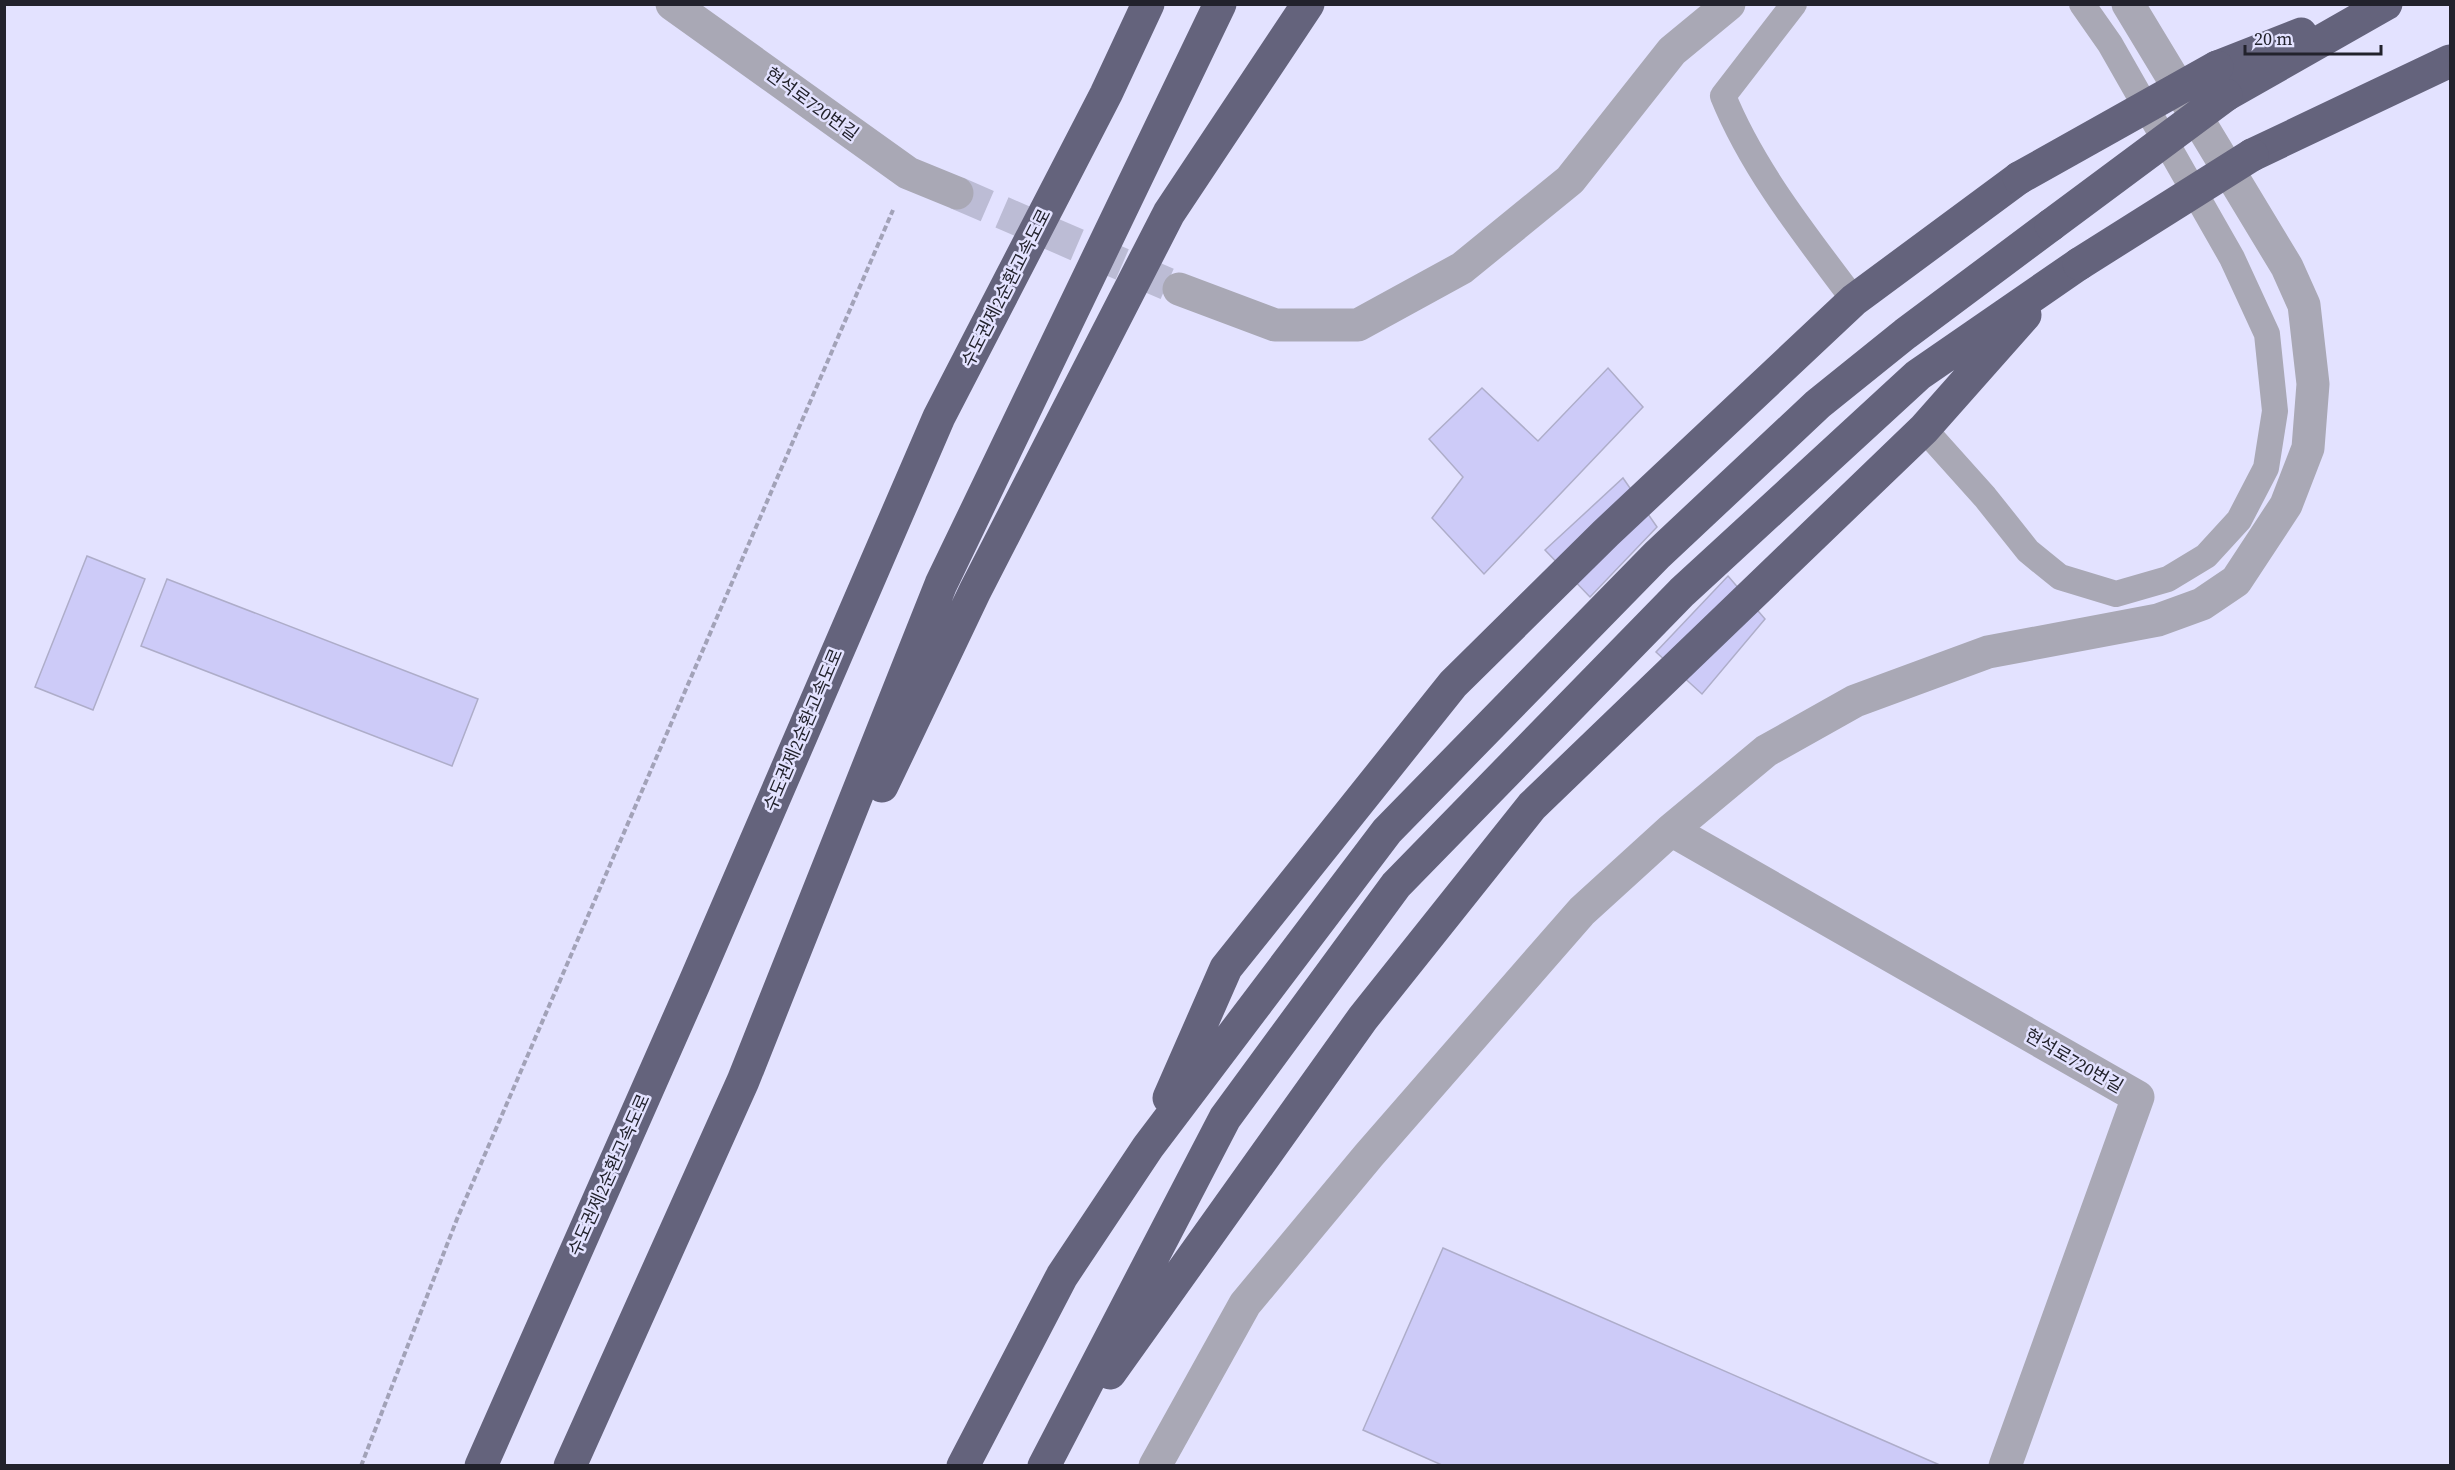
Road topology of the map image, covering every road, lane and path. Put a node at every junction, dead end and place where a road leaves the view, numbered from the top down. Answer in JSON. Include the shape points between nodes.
{"nodes":[{"id":1,"x":672,"y":4,"type":"edge"},
{"id":2,"x":1148,"y":4,"type":"edge"},
{"id":3,"x":1220,"y":4,"type":"edge"},
{"id":4,"x":1308,"y":4,"type":"edge"},
{"id":5,"x":1729,"y":4,"type":"edge"},
{"id":6,"x":1794,"y":4,"type":"edge"},
{"id":7,"x":2082,"y":4,"type":"edge"},
{"id":8,"x":2128,"y":4,"type":"edge"},
{"id":9,"x":2375,"y":4,"type":"edge"},
{"id":10,"x":2386,"y":4,"type":"edge"},
{"id":11,"x":2451,"y":61,"type":"edge"},
{"id":12,"x":2221,"y":81,"type":"junction"},
{"id":13,"x":908,"y":173,"type":"junction"},
{"id":14,"x":957,"y":193,"type":"tunnel mouth"},
{"id":15,"x":2070,"y":269,"type":"junction"},
{"id":16,"x":1179,"y":289,"type":"tunnel mouth"},
{"id":17,"x":1854,"y":300,"type":"junction"},
{"id":18,"x":1924,"y":429,"type":"junction"},
{"id":19,"x":1671,"y":830,"type":"junction"},
{"id":20,"x":742,"y":1081,"type":"junction"},
{"id":21,"x":1148,"y":1147,"type":"junction"},
{"id":22,"x":1048,"y":1459,"type":"edge"},
{"id":23,"x":964,"y":1462,"type":"edge"},
{"id":24,"x":360,"y":1466,"type":"edge"},
{"id":25,"x":481,"y":1466,"type":"edge"},
{"id":26,"x":570,"y":1466,"type":"edge"},
{"id":27,"x":1155,"y":1466,"type":"edge"},
{"id":28,"x":2005,"y":1466,"type":"edge"}],
"edges":[{"from":1,"to":13,"type":"street","name":"현석로720번길"},
{"from":2,"to":25,"type":"highway","name":"수도권제2순환고속도로","via":[[1106,94],[939,417]]},
{"from":3,"to":20,"type":"highway","via":[[941,584]]},
{"from":4,"to":20,"type":"highway","via":[[1169,213],[975,591]]},
{"from":5,"to":16,"type":"street","via":[[1672,51],[1570,180],[1462,268],[1358,325],[1275,326]]},
{"from":6,"to":17,"type":"lane","via":[[1723,96],[1742,137],[1807,237]]},
{"from":7,"to":18,"type":"lane","via":[[2110,44],[2226,248],[2267,334],[2275,411],[2266,468],[2240,520],[2206,556],[2168,579],[2116,594],[2060,577],[2028,551]]},
{"from":8,"to":19,"type":"street","via":[[2287,267],[2304,305],[2313,384],[2308,447],[2286,505],[2236,580],[2202,604],[2158,620],[1988,652],[1855,701],[1766,752]]},
{"from":9,"to":12,"type":"highway"},
{"from":10,"to":12,"type":"highway"},
{"from":11,"to":15,"type":"highway","bridge":true,"via":[[2252,155]]},
{"from":12,"to":17,"type":"highway","bridge":true,"via":[[2019,178]]},
{"from":12,"to":21,"type":"highway","bridge":true,"via":[[2051,225],[1818,404],[1657,555],[1387,831]]},
{"from":13,"to":14,"type":"street","name":"현석로720번길"},
{"from":13,"to":24,"type":"path","via":[[457,1219]]},
{"from":15,"to":18,"type":"highway"},
{"from":15,"to":22,"type":"highway","via":[[1918,375],[1682,592],[1396,885],[1225,1118]]},
{"from":17,"to":21,"type":"highway","via":[[1606,533],[1453,684],[1226,969]]},
{"from":18,"to":22,"type":"highway","via":[[1532,806],[1363,1018]]},
{"from":19,"to":27,"type":"street","via":[[1582,911],[1245,1304]]},
{"from":19,"to":28,"type":"street","name":"현석로720번길","via":[[2138,1097]]},
{"from":20,"to":26,"type":"highway"},
{"from":21,"to":23,"type":"highway","via":[[1062,1276]]}]}
